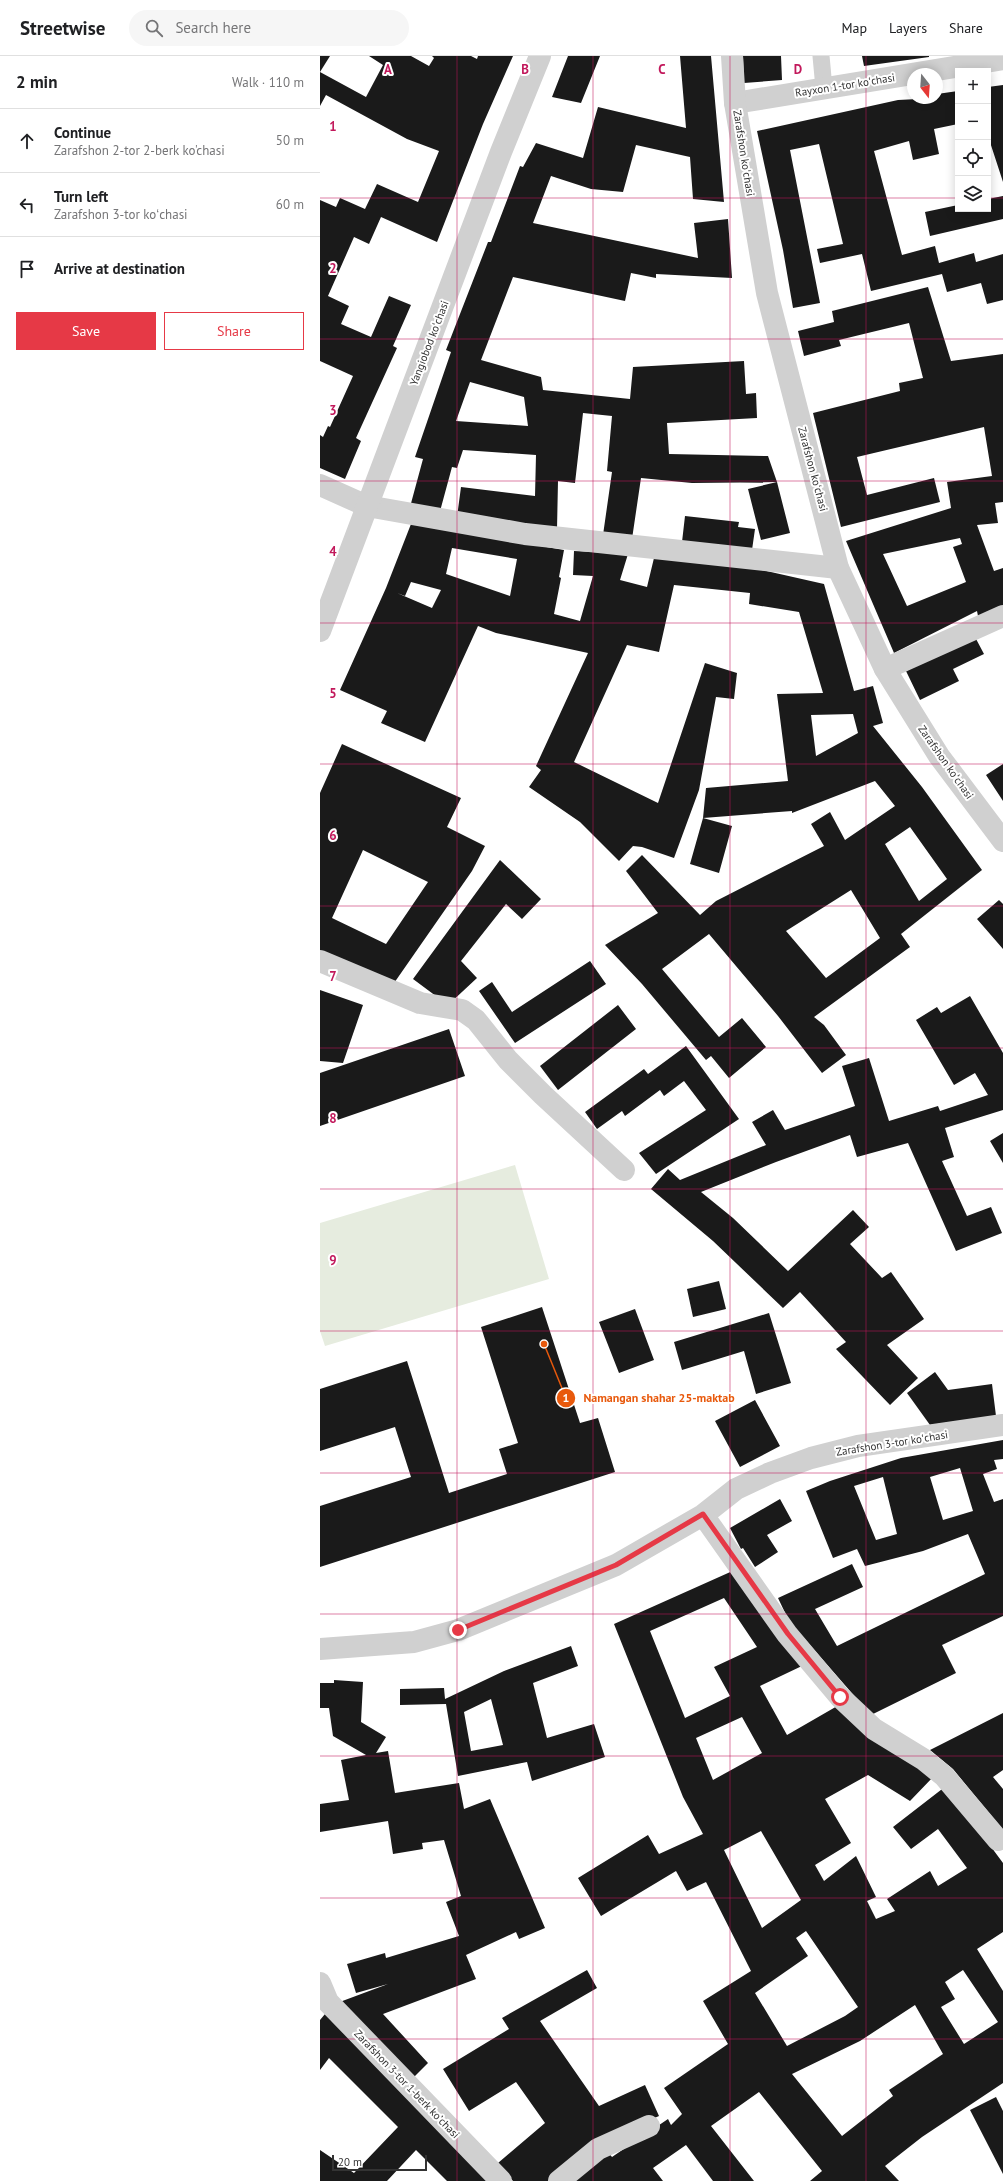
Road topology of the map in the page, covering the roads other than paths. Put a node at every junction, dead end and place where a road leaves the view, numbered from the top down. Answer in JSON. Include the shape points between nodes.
{"nodes":[{"id":1,"x":540,"y":56,"type":"edge"},
{"id":2,"x":732,"y":56,"type":"edge"},
{"id":3,"x":821,"y":56,"type":"edge"},
{"id":4,"x":1003,"y":59,"type":"edge"},
{"id":5,"x":824,"y":88,"type":"junction"},
{"id":6,"x":735,"y":103,"type":"junction"},
{"id":7,"x":321,"y":490,"type":"edge"},
{"id":8,"x":367,"y":506,"type":"junction"},
{"id":9,"x":838,"y":568,"type":"junction"},
{"id":10,"x":1003,"y":616,"type":"edge"},
{"id":11,"x":320,"y":632,"type":"edge"},
{"id":12,"x":885,"y":669,"type":"junction"},
{"id":13,"x":1003,"y":841,"type":"edge"},
{"id":14,"x":320,"y":961,"type":"edge"},
{"id":15,"x":624,"y":1170,"type":"dead end"},
{"id":16,"x":1003,"y":1425,"type":"edge"},
{"id":17,"x":703,"y":1514,"type":"junction"},
{"id":18,"x":320,"y":1649,"type":"edge"},
{"id":19,"x":998,"y":1840,"type":"dead end"},
{"id":20,"x":320,"y":1983,"type":"edge"},
{"id":21,"x":649,"y":2126,"type":"dead end"},
{"id":22,"x":501,"y":2181,"type":"edge"},
{"id":23,"x":559,"y":2181,"type":"edge"}],
"edges":[{"from":1,"to":8,"type":"street","name":"Yangiobod koʻchasi"},
{"from":2,"to":6,"type":"street","name":"Zarafshon koʻchasi"},
{"from":3,"to":5,"type":"lane"},
{"from":4,"to":5,"type":"street","name":"Rayxon 1-tor koʻchasi"},
{"from":5,"to":6,"type":"street","name":"Rayxon 1-tor koʻchasi"},
{"from":6,"to":9,"type":"street","name":"Zarafshon koʻchasi","via":[[767,293]]},
{"from":7,"to":8,"type":"street"},
{"from":8,"to":9,"type":"street","via":[[524,534]]},
{"from":8,"to":11,"type":"street","name":"Yangiobod koʻchasi"},
{"from":9,"to":12,"type":"street","name":"Zarafshon koʻchasi"},
{"from":10,"to":12,"type":"street"},
{"from":12,"to":13,"type":"street","name":"Zarafshon koʻchasi","via":[[939,756]]},
{"from":14,"to":15,"type":"street","via":[[420,1003],[462,1010],[476,1020],[508,1060],[533,1085]]},
{"from":16,"to":17,"type":"street","name":"Zarafshon 3-tor koʻchasi","via":[[858,1446],[811,1458],[736,1489]]},
{"from":17,"to":18,"type":"street","name":"Zarafshon 3-tor koʻchasi","via":[[616,1565],[458,1630],[414,1642]]},
{"from":17,"to":19,"type":"street","via":[[788,1634],[840,1697],[874,1729],[923,1759],[944,1776]]},
{"from":20,"to":22,"type":"street","name":"Zarafshon 3-tor 1-berk koʼchasi","via":[[328,2002]]},
{"from":21,"to":23,"type":"street","via":[[598,2148]]}]}
